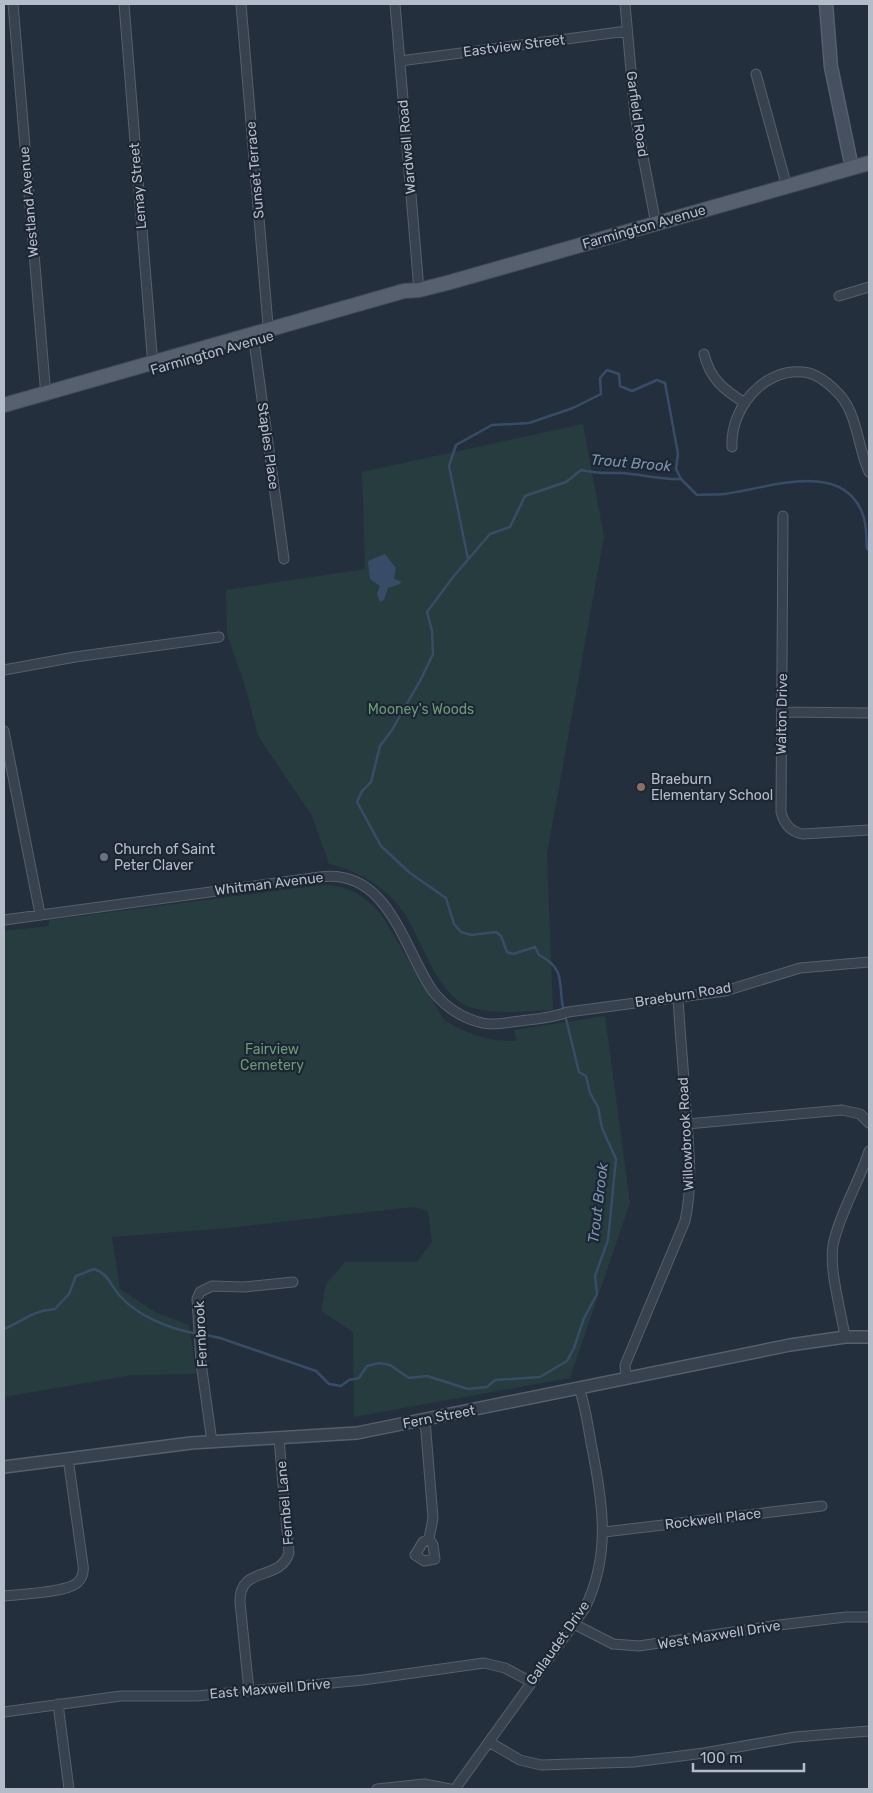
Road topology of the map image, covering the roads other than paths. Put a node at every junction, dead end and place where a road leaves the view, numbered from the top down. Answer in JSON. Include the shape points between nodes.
{"nodes":[{"id":1,"x":13,"y":4,"type":"edge"},
{"id":2,"x":124,"y":4,"type":"edge"},
{"id":3,"x":241,"y":4,"type":"edge"},
{"id":4,"x":395,"y":4,"type":"edge"},
{"id":5,"x":625,"y":4,"type":"edge"},
{"id":6,"x":826,"y":4,"type":"edge"},
{"id":7,"x":628,"y":31,"type":"junction"},
{"id":8,"x":400,"y":61,"type":"junction"},
{"id":9,"x":756,"y":74,"type":"dead end"},
{"id":10,"x":869,"y":163,"type":"edge"},
{"id":11,"x":852,"y":168,"type":"junction"},
{"id":12,"x":787,"y":187,"type":"junction"},
{"id":13,"x":656,"y":224,"type":"junction"},
{"id":14,"x":869,"y":287,"type":"edge"},
{"id":15,"x":419,"y":290,"type":"junction"},
{"id":16,"x":839,"y":296,"type":"dead end"},
{"id":17,"x":268,"y":333,"type":"junction"},
{"id":18,"x":254,"y":337,"type":"junction"},
{"id":19,"x":704,"y":354,"type":"dead end"},
{"id":20,"x":153,"y":366,"type":"junction"},
{"id":21,"x":46,"y":396,"type":"junction"},
{"id":22,"x":745,"y":403,"type":"junction"},
{"id":23,"x":4,"y":405,"type":"edge"},
{"id":24,"x":4,"y":411,"type":"edge"},
{"id":25,"x":732,"y":446,"type":"dead end"},
{"id":26,"x":869,"y":472,"type":"edge"},
{"id":27,"x":783,"y":516,"type":"dead end"},
{"id":28,"x":284,"y":559,"type":"dead end"},
{"id":29,"x":219,"y":637,"type":"dead end"},
{"id":30,"x":4,"y":670,"type":"edge"},
{"id":31,"x":782,"y":712,"type":"junction"},
{"id":32,"x":869,"y":713,"type":"edge"},
{"id":33,"x":4,"y":731,"type":"edge"},
{"id":34,"x":869,"y":830,"type":"edge"},
{"id":35,"x":40,"y":914,"type":"junction"},
{"id":36,"x":4,"y":920,"type":"edge"},
{"id":37,"x":869,"y":962,"type":"edge"},
{"id":38,"x":678,"y":997,"type":"junction"},
{"id":39,"x":555,"y":1017,"type":"joint"},
{"id":40,"x":869,"y":1123,"type":"edge"},
{"id":41,"x":688,"y":1124,"type":"junction"},
{"id":42,"x":869,"y":1151,"type":"edge"},
{"id":43,"x":294,"y":1282,"type":"dead end"},
{"id":44,"x":845,"y":1337,"type":"junction"},
{"id":45,"x":869,"y":1337,"type":"edge"},
{"id":46,"x":626,"y":1378,"type":"junction"},
{"id":47,"x":579,"y":1388,"type":"junction"},
{"id":48,"x":425,"y":1420,"type":"junction"},
{"id":49,"x":279,"y":1438,"type":"junction"},
{"id":50,"x":212,"y":1442,"type":"junction"},
{"id":51,"x":68,"y":1458,"type":"junction"},
{"id":52,"x":4,"y":1467,"type":"edge"},
{"id":53,"x":822,"y":1506,"type":"dead end"},
{"id":54,"x":604,"y":1532,"type":"junction"},
{"id":55,"x":430,"y":1539,"type":"dead end"},
{"id":56,"x":4,"y":1596,"type":"edge"},
{"id":57,"x":869,"y":1617,"type":"edge"},
{"id":58,"x":574,"y":1624,"type":"junction"},
{"id":59,"x":531,"y":1682,"type":"junction"},
{"id":60,"x":249,"y":1691,"type":"junction"},
{"id":61,"x":58,"y":1704,"type":"junction"},
{"id":62,"x":4,"y":1712,"type":"edge"},
{"id":63,"x":869,"y":1730,"type":"edge"},
{"id":64,"x":489,"y":1742,"type":"junction"},
{"id":65,"x":69,"y":1789,"type":"edge"},
{"id":66,"x":377,"y":1789,"type":"edge"},
{"id":67,"x":450,"y":1789,"type":"edge"},
{"id":68,"x":455,"y":1789,"type":"edge"}],
"edges":[{"from":1,"to":21,"type":"street","name":"Westland Avenue"},
{"from":2,"to":20,"type":"street","name":"Lemay Street"},
{"from":3,"to":17,"type":"street","name":"Sunset Terrace"},
{"from":4,"to":8,"type":"street","name":"Wardwell Road"},
{"from":5,"to":7,"type":"street","name":"Garfield Road"},
{"from":6,"to":11,"type":"main road","via":[[831,67]]},
{"from":7,"to":8,"type":"street","name":"Eastview Street"},
{"from":7,"to":13,"type":"street","name":"Garfield Road","via":[[634,115]]},
{"from":8,"to":15,"type":"street","name":"Wardwell Road"},
{"from":9,"to":12,"type":"street"},
{"from":10,"to":11,"type":"main road","name":"Farmington Avenue"},
{"from":11,"to":12,"type":"main road","name":"Farmington Avenue"},
{"from":12,"to":13,"type":"main road","name":"Farmington Avenue"},
{"from":13,"to":15,"type":"main road","name":"Farmington Avenue"},
{"from":14,"to":16,"type":"street"},
{"from":15,"to":17,"type":"main road","name":"Farmington Avenue","via":[[404,291]]},
{"from":17,"to":18,"type":"main road","name":"Farmington Avenue"},
{"from":18,"to":20,"type":"main road","name":"Farmington Avenue"},
{"from":18,"to":28,"type":"street","name":"Staples Place"},
{"from":19,"to":22,"type":"street","via":[[716,382]]},
{"from":20,"to":21,"type":"main road","name":"Farmington Avenue"},
{"from":21,"to":23,"type":"main road","name":"Farmington Avenue"},
{"from":21,"to":24,"type":"main road","name":"Farmington Avenue"},
{"from":22,"to":25,"type":"street","via":[[733,425]]},
{"from":22,"to":26,"type":"street","via":[[758,388],[780,375],[805,372],[818,376],[845,400]]},
{"from":27,"to":31,"type":"street","name":"Walton Drive"},
{"from":29,"to":30,"type":"street"},
{"from":31,"to":32,"type":"street"},
{"from":31,"to":34,"type":"street","name":"Walton Drive","via":[[781,812],[786,825],[803,834]]},
{"from":33,"to":35,"type":"street"},
{"from":35,"to":36,"type":"street","name":"Whitman Avenue"},
{"from":35,"to":39,"type":"street","name":"Whitman Avenue","via":[[326,876],[343,878],[364,887],[386,905],[433,990],[452,1010],[484,1024]]},
{"from":37,"to":38,"type":"street","name":"Braeburn Road","via":[[800,968],[725,991]]},
{"from":38,"to":39,"type":"street","name":"Braeburn Road","via":[[568,1012]]},
{"from":38,"to":41,"type":"street","name":"Willowbrook Road"},
{"from":40,"to":41,"type":"street","via":[[860,1114],[842,1110]]},
{"from":41,"to":46,"type":"street","name":"Willowbrook Road","via":[[691,1188],[685,1222],[625,1365]]},
{"from":42,"to":44,"type":"street","via":[[833,1246]]},
{"from":43,"to":50,"type":"street","name":"Fernbrook","via":[[244,1287],[212,1286],[200,1292],[197,1299],[201,1364]]},
{"from":44,"to":45,"type":"street","name":"Fern Street"},
{"from":44,"to":46,"type":"street","name":"Fern Street"},
{"from":46,"to":47,"type":"street","name":"Fern Street"},
{"from":47,"to":48,"type":"street","name":"Fern Street"},
{"from":47,"to":54,"type":"street","name":"Gallaudet Drive","via":[[600,1488]]},
{"from":48,"to":49,"type":"street","name":"Fern Street","via":[[357,1433]]},
{"from":48,"to":55,"type":"street","via":[[433,1518]]},
{"from":49,"to":50,"type":"street","name":"Fern Street"},
{"from":49,"to":60,"type":"street","name":"Fernbel Lane","via":[[289,1553],[282,1566],[249,1579],[241,1590]]},
{"from":50,"to":51,"type":"street","name":"Fern Street"},
{"from":51,"to":52,"type":"street","name":"Fern Street"},
{"from":51,"to":56,"type":"street","via":[[82,1576],[76,1584],[66,1588]]},
{"from":53,"to":54,"type":"street","name":"Rockwell Place"},
{"from":54,"to":58,"type":"street","name":"Gallaudet Drive","via":[[592,1594]]},
{"from":57,"to":58,"type":"street","name":"West Maxwell Drive","via":[[779,1625],[640,1646],[613,1644]]},
{"from":58,"to":59,"type":"street","name":"Gallaudet Drive"},
{"from":59,"to":60,"type":"street","name":"East Maxwell Drive","via":[[505,1668],[484,1663],[363,1680]]},
{"from":59,"to":64,"type":"street","name":"Gallaudet Drive"},
{"from":60,"to":61,"type":"street","name":"East Maxwell Drive","via":[[188,1696],[121,1696]]},
{"from":61,"to":62,"type":"street","name":"East Maxwell Drive"},
{"from":61,"to":65,"type":"street"},
{"from":63,"to":64,"type":"street","via":[[795,1737],[704,1753],[625,1762],[542,1764],[520,1760]]},
{"from":64,"to":68,"type":"street","name":"Gallaudet Drive"},
{"from":66,"to":67,"type":"street","via":[[424,1784]]}]}
